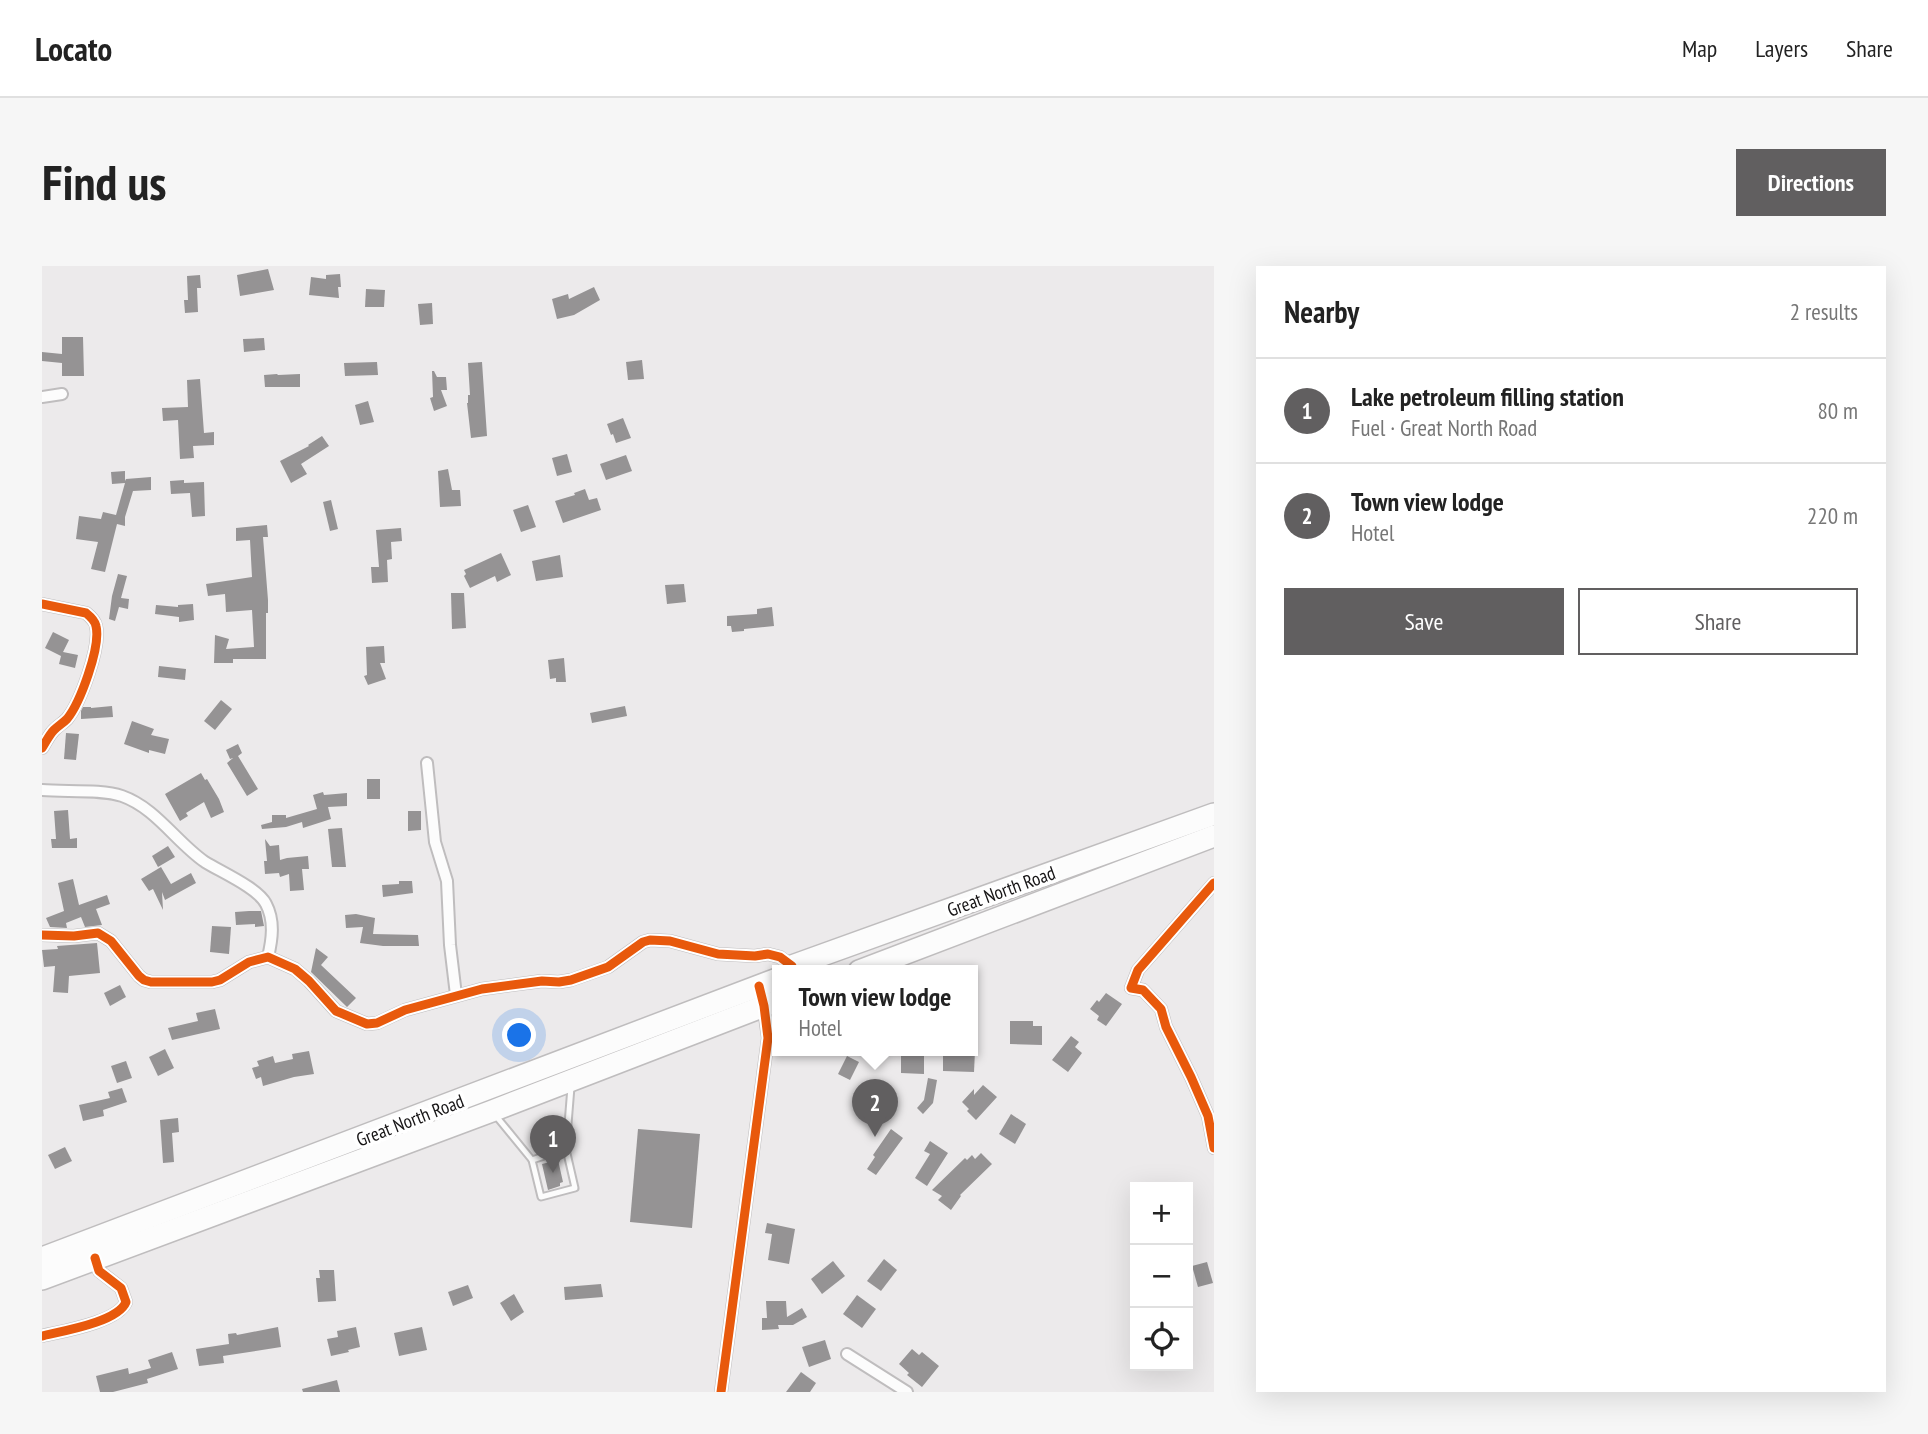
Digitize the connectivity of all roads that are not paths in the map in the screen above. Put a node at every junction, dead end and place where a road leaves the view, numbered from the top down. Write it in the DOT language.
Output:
graph roads {
  1 [pos="62,394"];
  2 [pos="42,397"];
  3 [pos="42,604"];
  4 [pos="42,748"];
  5 [pos="427,763"];
  6 [pos="42,790"];
  7 [pos="1214,814"];
  8 [pos="1214,836"];
  9 [pos="1214,883"];
  10 [pos="42,935"];
  11 [pos="268,957"];
  12 [pos="779,965"];
  13 [pos="828,965"];
  14 [pos="875,965"];
  15 [pos="772,987"];
  16 [pos="772,987"];
  17 [pos="456,995"];
  18 [pos="772,1014"];
  19 [pos="571,1080"];
  20 [pos="492,1111"];
  21 [pos="1214,1148"];
  22 [pos="566,1149"];
  23 [pos="532,1160"];
  24 [pos="42,1258"];
  25 [pos="95,1258"];
  26 [pos="42,1279"];
  27 [pos="42,1336"];
  28 [pos="847,1354"];
  29 [pos="721,1392"];
  30 [pos="907,1392"];
  1 -- 2 [label="street"];
  3 -- 4 [label="street"];
  5 -- 17 [label="street"];
  6 -- 11 [label="street"];
  7 -- 13 [label="highway, Great North Road"];
  8 -- 14 [label="highway, Great North Road"];
  9 -- 21 [label="street"];
  10 -- 11 [label="street"];
  11 -- 17 [label="street"];
  12 -- 17 [label="street"];
  15 -- 19 [label="highway, Great North Road"];
  16 -- 24 [label="highway, Great North Road"];
  18 -- 29 [label="street"];
  19 -- 20 [label="highway, Great North Road"];
  19 -- 22 [label="lane"];
  20 -- 23 [label="lane"];
  20 -- 25 [label="highway, Great North Road"];
  22 -- 23 [label="lane"];
  22 -- 23 [label="lane"];
  25 -- 26 [label="highway, Great North Road"];
  25 -- 27 [label="street"];
  28 -- 30 [label="street"];
}
